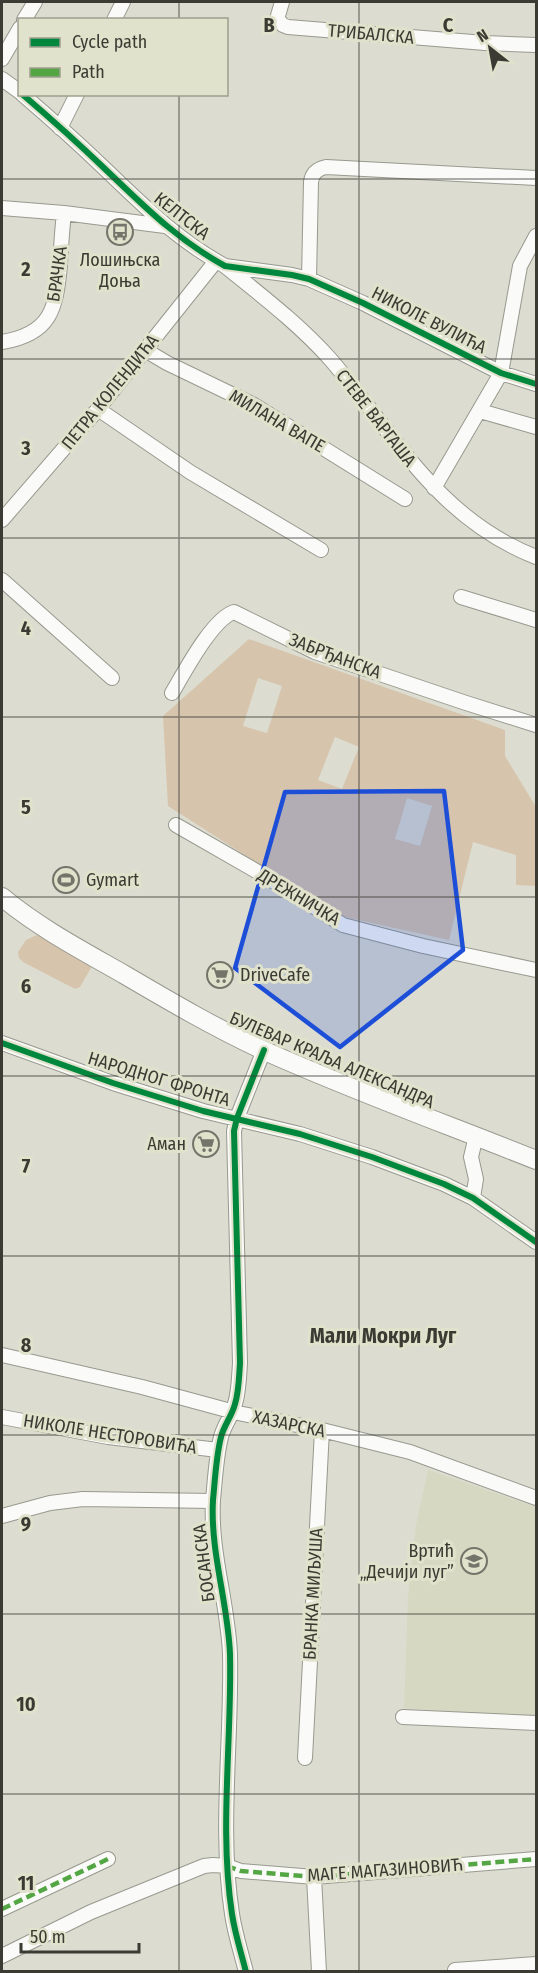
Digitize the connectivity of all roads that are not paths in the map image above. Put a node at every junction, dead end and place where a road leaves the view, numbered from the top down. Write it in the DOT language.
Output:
graph roads {
  1 [pos="34,2"];
  2 [pos="123,2"];
  3 [pos="282,2"];
  4 [pos="25,18"];
  5 [pos="115,18"];
  6 [pos="18,31"];
  7 [pos="537,45"];
  8 [pos="2,59"];
  9 [pos="2,79"];
  10 [pos="18,91"];
  11 [pos="24,96"];
  12 [pos="76,96"];
  13 [pos="60,128"];
  14 [pos="537,178"];
  15 [pos="2,208"];
  16 [pos="64,213"];
  17 [pos="165,226"];
  18 [pos="537,236"];
  19 [pos="221,264"];
  20 [pos="309,279"];
  21 [pos="2,342"];
  22 [pos="145,350"];
  23 [pos="501,372"];
  24 [pos="537,384"];
  25 [pos="98,409"];
  26 [pos="480,411"];
  27 [pos="537,427"];
  28 [pos="434,488"];
  29 [pos="405,499"];
  30 [pos="2,520"];
  31 [pos="321,550"];
  32 [pos="537,557"];
  33 [pos="2,580"];
  34 [pos="461,597"];
  35 [pos="537,620"];
  36 [pos="112,678"];
  37 [pos="172,693"];
  38 [pos="537,724"];
  39 [pos="176,825"];
  40 [pos="2,897"];
  41 [pos="537,970"];
  42 [pos="2,1043"];
  43 [pos="264,1050"];
  44 [pos="237,1118"];
  45 [pos="476,1136"];
  46 [pos="537,1160"];
  47 [pos="473,1198"];
  48 [pos="537,1242"];
  49 [pos="2,1355"];
  50 [pos="232,1412"];
  51 [pos="2,1417"];
  52 [pos="322,1430"];
  53 [pos="219,1450"];
  54 [pos="537,1498"];
  55 [pos="213,1502"];
  56 [pos="2,1516"];
  57 [pos="404,1717"];
  58 [pos="537,1723"];
  59 [pos="305,1758"];
  60 [pos="108,1859"];
  61 [pos="537,1859"];
  62 [pos="227,1866"];
  63 [pos="314,1877"];
  64 [pos="2,1909"];
  65 [pos="2,1956"];
  66 [pos="537,1964"];
  67 [pos="455,1970"];
  68 [pos="246,1971"];
  69 [pos="319,1971"];
  1 -- 4 [label="street"];
  2 -- 5 [label="street"];
  3 -- 7 [label="street, ТРИБАЛСКА"];
  6 -- 8 [label="street"];
  9 -- 10 [label="street"];
  11 -- 13 [label="street"];
  12 -- 13 [label="street"];
  13 -- 17 [label="street, КЕЛТСКА"];
  14 -- 20 [label="street"];
  15 -- 16 [label="street"];
  16 -- 17 [label="street"];
  16 -- 21 [label="street, БРАЧКА"];
  17 -- 19 [label="street, КЕЛТСКА"];
  18 -- 23 [label="street"];
  19 -- 20 [label="street, КЕЛТСКА"];
  19 -- 22 [label="street, ПЕТРА КОЛЕНДИЋА"];
  19 -- 28 [label="street, СТЕВЕ ВАРГАША"];
  20 -- 23 [label="street, НИКОЛЕ ВУЛИЋА"];
  22 -- 25 [label="street, ПЕТРА КОЛЕНДИЋА"];
  22 -- 29 [label="street, МИЛАНА ВАПЕ"];
  23 -- 24 [label="street, НИКОЛЕ ВУЛИЋА"];
  23 -- 26 [label="street"];
  25 -- 30 [label="street, ПЕТРА КОЛЕНДИЋА"];
  25 -- 31 [label="street"];
  26 -- 27 [label="street"];
  26 -- 28 [label="street"];
  28 -- 32 [label="street, СТЕВЕ ВАРГАША"];
  33 -- 36 [label="street"];
  34 -- 35 [label="street"];
  37 -- 38 [label="street, ЗАБРЂАНСКА"];
  39 -- 41 [label="street, ДРЕЖНИЧКА"];
  40 -- 43 [label="main road, БУЛЕВАР КРАЉА АЛЕКСАНДРА"];
  42 -- 44 [label="street, НАРОДНОГ ФРОНТА"];
  43 -- 44 [label="street, БОСАНСКА"];
  43 -- 45 [label="main road, БУЛЕВАР КРАЉА АЛЕКСАНДРА"];
  44 -- 47 [label="street, НАРОДНОГ ФРОНТА"];
  44 -- 50 [label="street, БОСАНСКА"];
  45 -- 46 [label="main road, БУЛЕВАР КРАЉА АЛЕКСАНДРА"];
  45 -- 47 [label="street"];
  47 -- 48 [label="street, НАРОДНОГ ФРОНТА"];
  49 -- 50 [label="street, ХАЗАРСКА"];
  50 -- 52 [label="street, ХАЗАРСКА"];
  50 -- 53 [label="street, БОСАНСКА"];
  51 -- 53 [label="street, НИКОЛЕ НЕСТОРОВИЋА"];
  52 -- 54 [label="street, ХАЗАРСКА"];
  52 -- 59 [label="street, БРАНКА МИЉУША"];
  53 -- 55 [label="street, БОСАНСКА"];
  55 -- 56 [label="street"];
  55 -- 62 [label="street, БОСАНСКА"];
  57 -- 58 [label="street"];
  60 -- 64 [label="street"];
  61 -- 63 [label="street, МАГЕ МАГАЗИНОВИЋ"];
  62 -- 63 [label="street, МАГЕ МАГАЗИНОВИЋ"];
  62 -- 65 [label="street, МАГЕ МАГАЗИНОВИЋ"];
  62 -- 68 [label="street, БОСАНСКА"];
  63 -- 69 [label="street"];
  66 -- 67 [label="street"];
}
